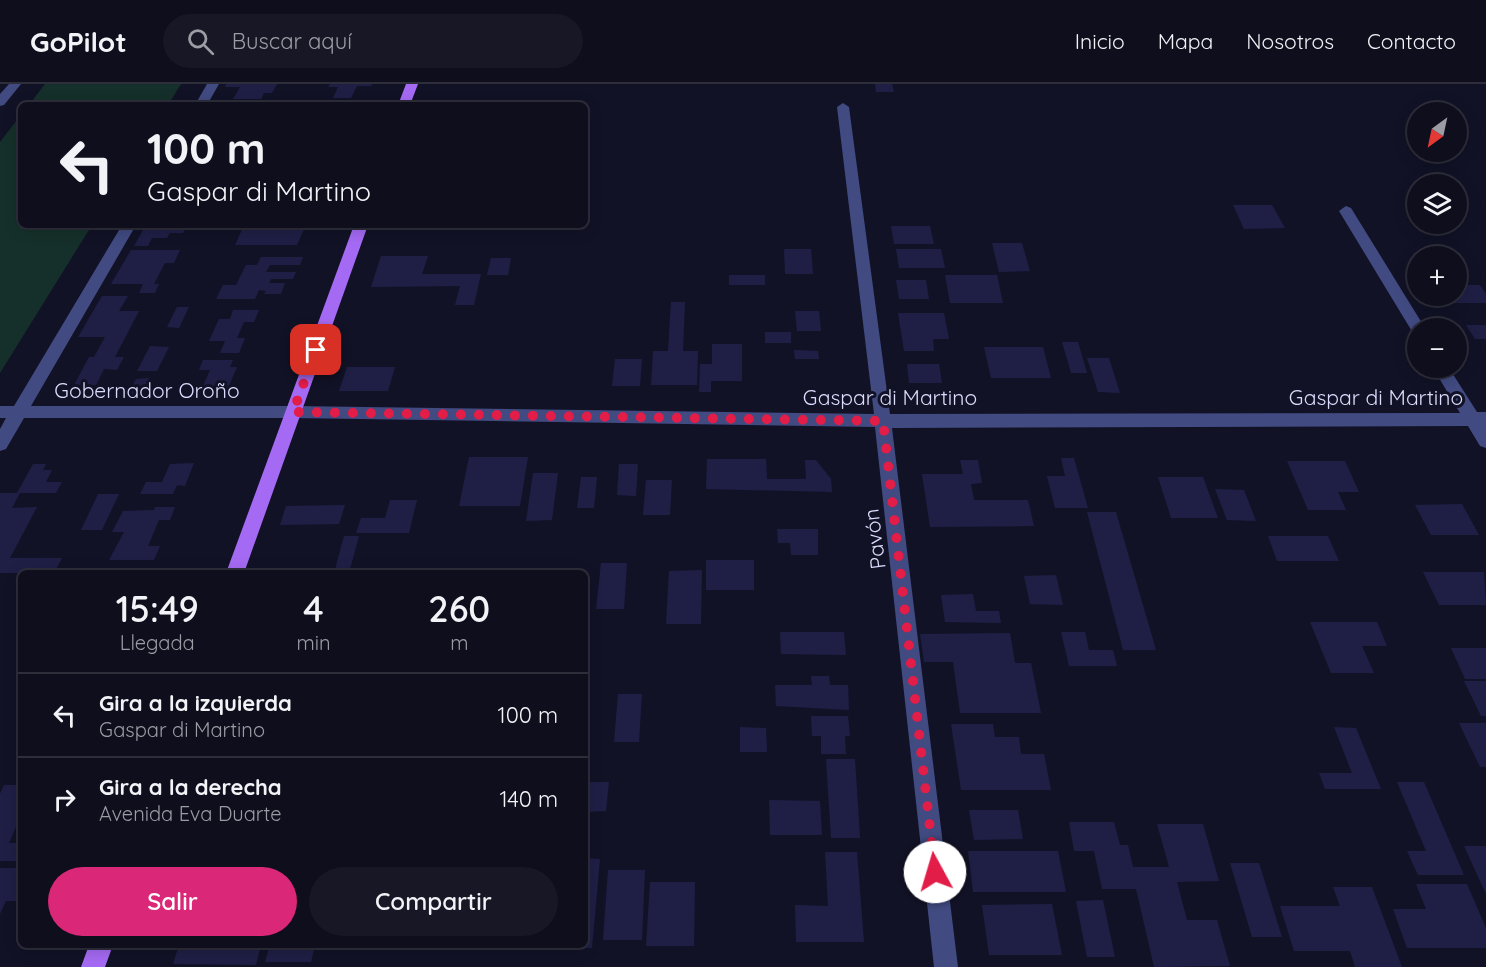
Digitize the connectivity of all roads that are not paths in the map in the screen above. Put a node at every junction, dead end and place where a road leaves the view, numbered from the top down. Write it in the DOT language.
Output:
graph roads {
  1 [pos="15,84"];
  2 [pos="213,84"];
  3 [pos="412,84"];
  4 [pos="0,102"];
  5 [pos="203,102"];
  6 [pos="405,102"];
  7 [pos="843,107"];
  8 [pos="1346,211"];
  9 [pos="127,228"];
  10 [pos="360,228"];
  11 [pos="1411,318"];
  12 [pos="1448,378"];
  13 [pos="0,412"];
  14 [pos="293,412"];
  15 [pos="18,413"];
  16 [pos="1479,419"];
  17 [pos="883,421"];
  18 [pos="1486,441"];
  19 [pos="0,444"];
  20 [pos="236,570"];
  21 [pos="100,948"];
  22 [pos="93,967"];
  23 [pos="946,967"];
  1 -- 4 [label="street"];
  2 -- 5 [label="street"];
  3 -- 6 [label="main road"];
  7 -- 17 [label="street, Pavón"];
  8 -- 11 [label="street"];
  9 -- 15 [label="street"];
  10 -- 14 [label="main road"];
  12 -- 16 [label="street"];
  13 -- 15 [label="street, Gobernador Oroño"];
  14 -- 15 [label="street, Gobernador Oroño"];
  14 -- 17 [label="street, Gaspar di Martino"];
  14 -- 20 [label="main road"];
  15 -- 19 [label="street"];
  16 -- 17 [label="street, Gaspar di Martino"];
  16 -- 18 [label="street"];
  17 -- 23 [label="street, Pavón"];
  21 -- 22 [label="main road"];
}
